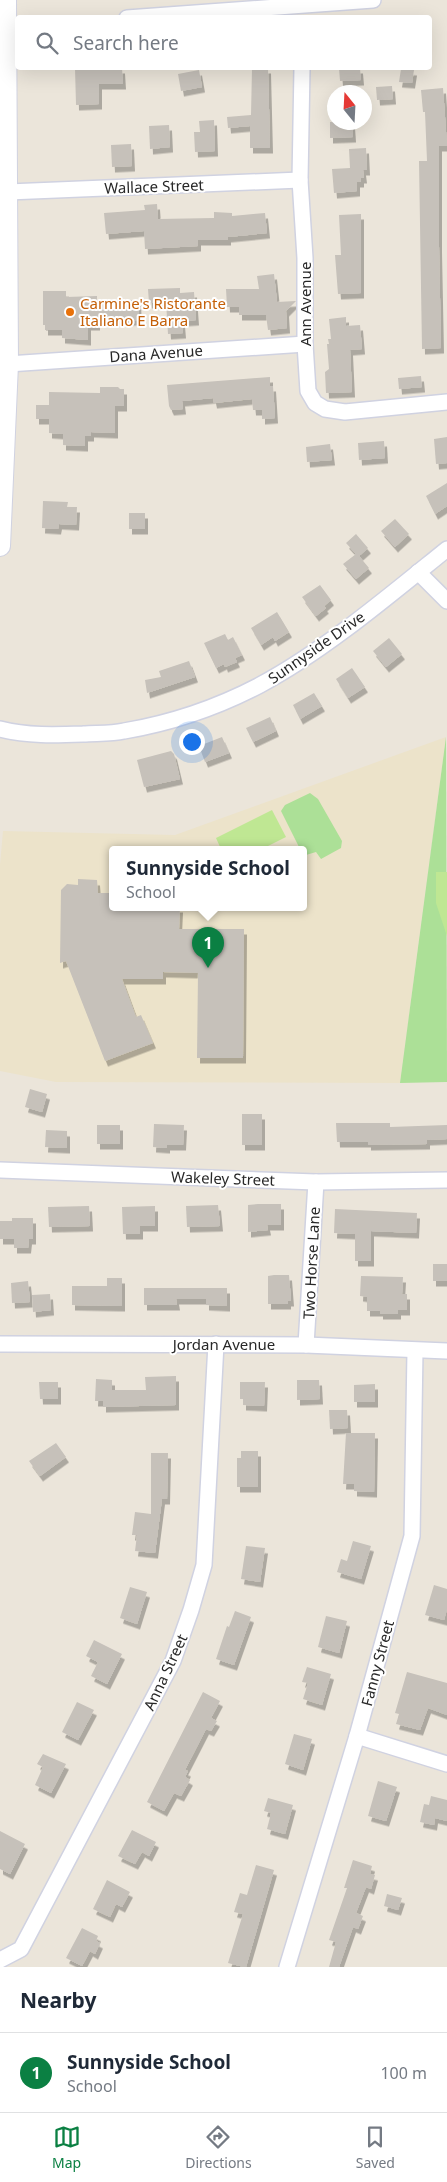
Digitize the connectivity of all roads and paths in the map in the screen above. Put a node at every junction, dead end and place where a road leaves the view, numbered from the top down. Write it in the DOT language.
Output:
graph roads {
  1 [pos="6,0"];
  2 [pos="373,0"];
  3 [pos="303,11"];
  4 [pos="202,15"];
  5 [pos="12,23"];
  6 [pos="302,70"];
  7 [pos="300,180"];
  8 [pos="5,204"];
  9 [pos="305,344"];
  10 [pos="8,364"];
  11 [pos="447,402"];
  12 [pos="0,546"];
  13 [pos="447,549"];
  14 [pos="418,572"];
  15 [pos="447,601"];
  16 [pos="0,729"];
  17 [pos="0,1170"];
  18 [pos="447,1180"];
  19 [pos="316,1182"];
  20 [pos="0,1344"];
  21 [pos="216,1344"];
  22 [pos="306,1345"];
  23 [pos="415,1350"];
  24 [pos="447,1351"];
  25 [pos="357,1736"];
  26 [pos="447,1764"];
  27 [pos="0,1960"];
  28 [pos="287,1967"];
  1 -- 5 [label="main road"];
  2 -- 3 [label="street"];
  3 -- 4 [label="street"];
  5 -- 8 [label="main road"];
  6 -- 7 [label="street, Ann Avenue"];
  7 -- 8 [label="street, Wallace Street"];
  7 -- 9 [label="street, Ann Avenue"];
  8 -- 10 [label="main road"];
  9 -- 10 [label="street, Dana Avenue"];
  9 -- 11 [label="street, Ann Avenue"];
  10 -- 12 [label="main road"];
  13 -- 14 [label="street, Sunnyside Drive"];
  14 -- 15 [label="street"];
  14 -- 16 [label="street, Sunnyside Drive"];
  17 -- 19 [label="street, Wakeley Street"];
  18 -- 19 [label="street, Wakeley Street"];
  19 -- 22 [label="street, Two Horse Lane"];
  20 -- 21 [label="street, Jordan Avenue"];
  21 -- 22 [label="street, Jordan Avenue"];
  21 -- 27 [label="street, Anna Street"];
  22 -- 23 [label="street, Jordan Avenue"];
  23 -- 24 [label="street, Jordan Avenue"];
  23 -- 25 [label="street, Fanny Street"];
  25 -- 26 [label="street"];
  25 -- 28 [label="street, Fanny Street"];
}
